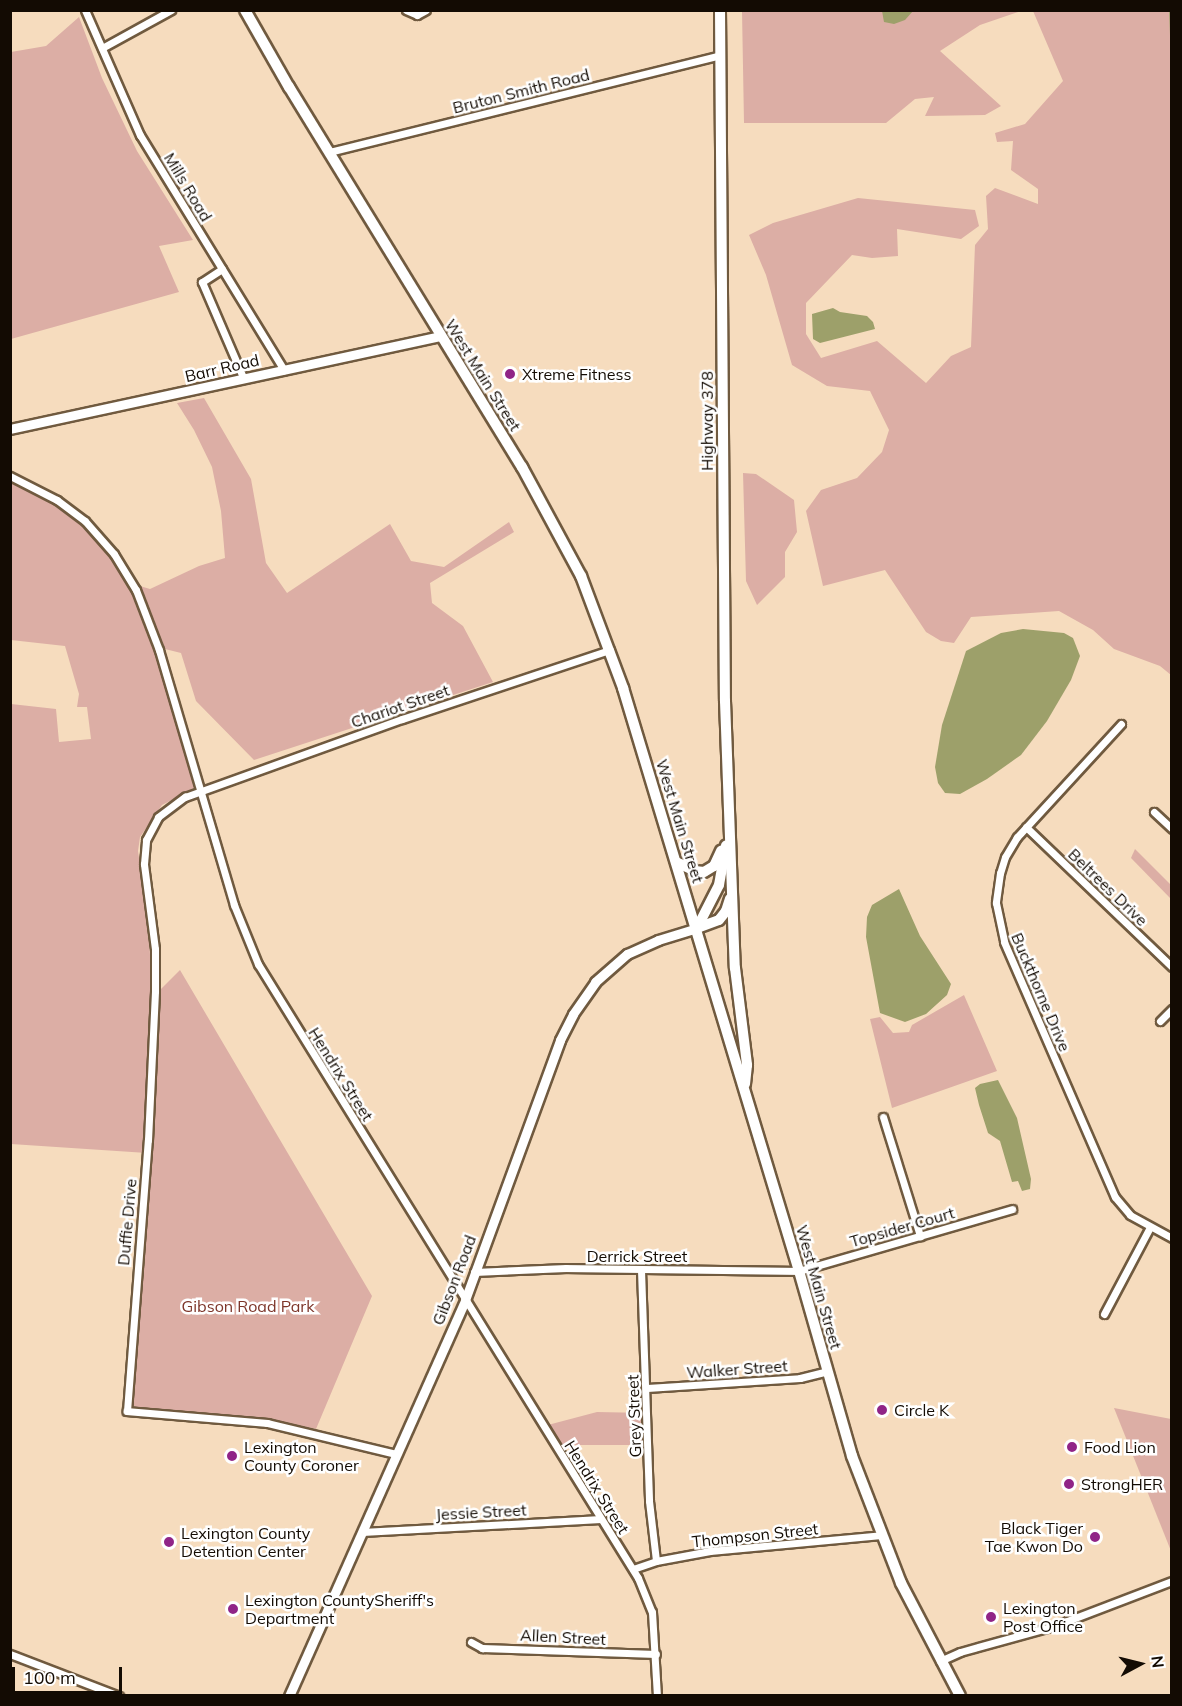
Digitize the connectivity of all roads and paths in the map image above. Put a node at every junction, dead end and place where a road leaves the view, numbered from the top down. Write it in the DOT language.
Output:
graph roads {
  1 [pos="85,10"];
  2 [pos="171,10"];
  3 [pos="246,10"];
  4 [pos="406,10"];
  5 [pos="426,10"];
  6 [pos="720,10"];
  7 [pos="102,48"];
  8 [pos="720,55"];
  9 [pos="329,152"];
  10 [pos="222,268"];
  11 [pos="440,336"];
  12 [pos="284,370"];
  13 [pos="243,377"];
  14 [pos="10,429"];
  15 [pos="10,476"];
  16 [pos="610,650"];
  17 [pos="1121,724"];
  18 [pos="201,791"];
  19 [pos="1154,812"];
  20 [pos="1026,827"];
  21 [pos="1172,829"];
  22 [pos="729,831"];
  23 [pos="676,862"];
  24 [pos="732,886"];
  25 [pos="697,928"];
  26 [pos="1172,967"];
  27 [pos="1172,1009"];
  28 [pos="1160,1020"];
  29 [pos="744,1088"];
  30 [pos="883,1117"];
  31 [pos="1012,1209"];
  32 [pos="1150,1227"];
  33 [pos="920,1236"];
  34 [pos="1172,1238"];
  35 [pos="641,1270"];
  36 [pos="799,1271"];
  37 [pos="474,1272"];
  38 [pos="465,1300"];
  39 [pos="1104,1314"];
  40 [pos="828,1371"];
  41 [pos="647,1388"];
  42 [pos="396,1454"];
  43 [pos="601,1519"];
  44 [pos="362,1532"];
  45 [pos="881,1535"];
  46 [pos="656,1561"];
  47 [pos="633,1569"];
  48 [pos="1172,1581"];
  49 [pos="471,1642"];
  50 [pos="10,1654"];
  51 [pos="656,1654"];
  52 [pos="940,1661"];
  53 [pos="119,1695"];
  54 [pos="289,1695"];
  55 [pos="657,1695"];
  56 [pos="960,1695"];
  1 -- 7 [label="street, Mills Road"];
  2 -- 7 [label="street"];
  3 -- 9 [label="main road, West Main Street"];
  4 -- 5 [label="street"];
  6 -- 8 [label="main road, Highway 378"];
  7 -- 10 [label="street, Mills Road"];
  8 -- 9 [label="street, Bruton Smith Road"];
  8 -- 22 [label="main road, Highway 378"];
  9 -- 11 [label="main road, West Main Street"];
  10 -- 12 [label="street, Mills Road"];
  10 -- 13 [label="street"];
  11 -- 12 [label="street, Barr Road"];
  11 -- 16 [label="main road, West Main Street"];
  12 -- 13 [label="street, Barr Road"];
  13 -- 14 [label="street, Barr Road"];
  15 -- 18 [label="street, Hendrix Street"];
  16 -- 18 [label="street, Chariot Street"];
  16 -- 23 [label="main road, West Main Street"];
  17 -- 20 [label="street, Buckthorne Drive"];
  18 -- 38 [label="street, Hendrix Street"];
  18 -- 42 [label="street, Duffie Drive"];
  19 -- 21 [label="street"];
  20 -- 26 [label="street, Beltrees Drive"];
  20 -- 32 [label="street, Buckthorne Drive"];
  22 -- 23 [label="main road"];
  22 -- 24 [label="main road"];
  22 -- 25 [label="main road"];
  23 -- 25 [label="main road, West Main Street"];
  24 -- 25 [label="main road"];
  24 -- 29 [label="main road"];
  25 -- 29 [label="main road, West Main Street"];
  25 -- 37 [label="street, Gibson Road"];
  27 -- 28 [label="street"];
  29 -- 36 [label="main road, West Main Street"];
  30 -- 33 [label="street"];
  31 -- 33 [label="street, Topsider Court"];
  32 -- 34 [label="street, Buckthorne Drive"];
  32 -- 39 [label="street"];
  33 -- 36 [label="street, Topsider Court"];
  35 -- 36 [label="street, Derrick Street"];
  35 -- 37 [label="street, Derrick Street"];
  35 -- 41 [label="street, Grey Street"];
  36 -- 40 [label="main road, West Main Street"];
  37 -- 38 [label="street, Gibson Road"];
  38 -- 42 [label="street, Gibson Road"];
  38 -- 43 [label="street, Hendrix Street"];
  40 -- 41 [label="street, Walker Street"];
  40 -- 45 [label="main road, West Main Street"];
  41 -- 46 [label="street, Grey Street"];
  42 -- 44 [label="street, Gibson Road"];
  43 -- 44 [label="street, Jessie Street"];
  43 -- 47 [label="street, Hendrix Street"];
  44 -- 54 [label="street, Gibson Road"];
  45 -- 46 [label="street, Thompson Street"];
  45 -- 52 [label="main road, West Main Street"];
  46 -- 47 [label="street, Thompson Street"];
  47 -- 51 [label="street, Hendrix Street"];
  48 -- 52 [label="street"];
  49 -- 51 [label="street, Allen Street"];
  50 -- 53 [label="street"];
  51 -- 55 [label="street, Hendrix Street"];
  52 -- 56 [label="main road, West Main Street"];
}
